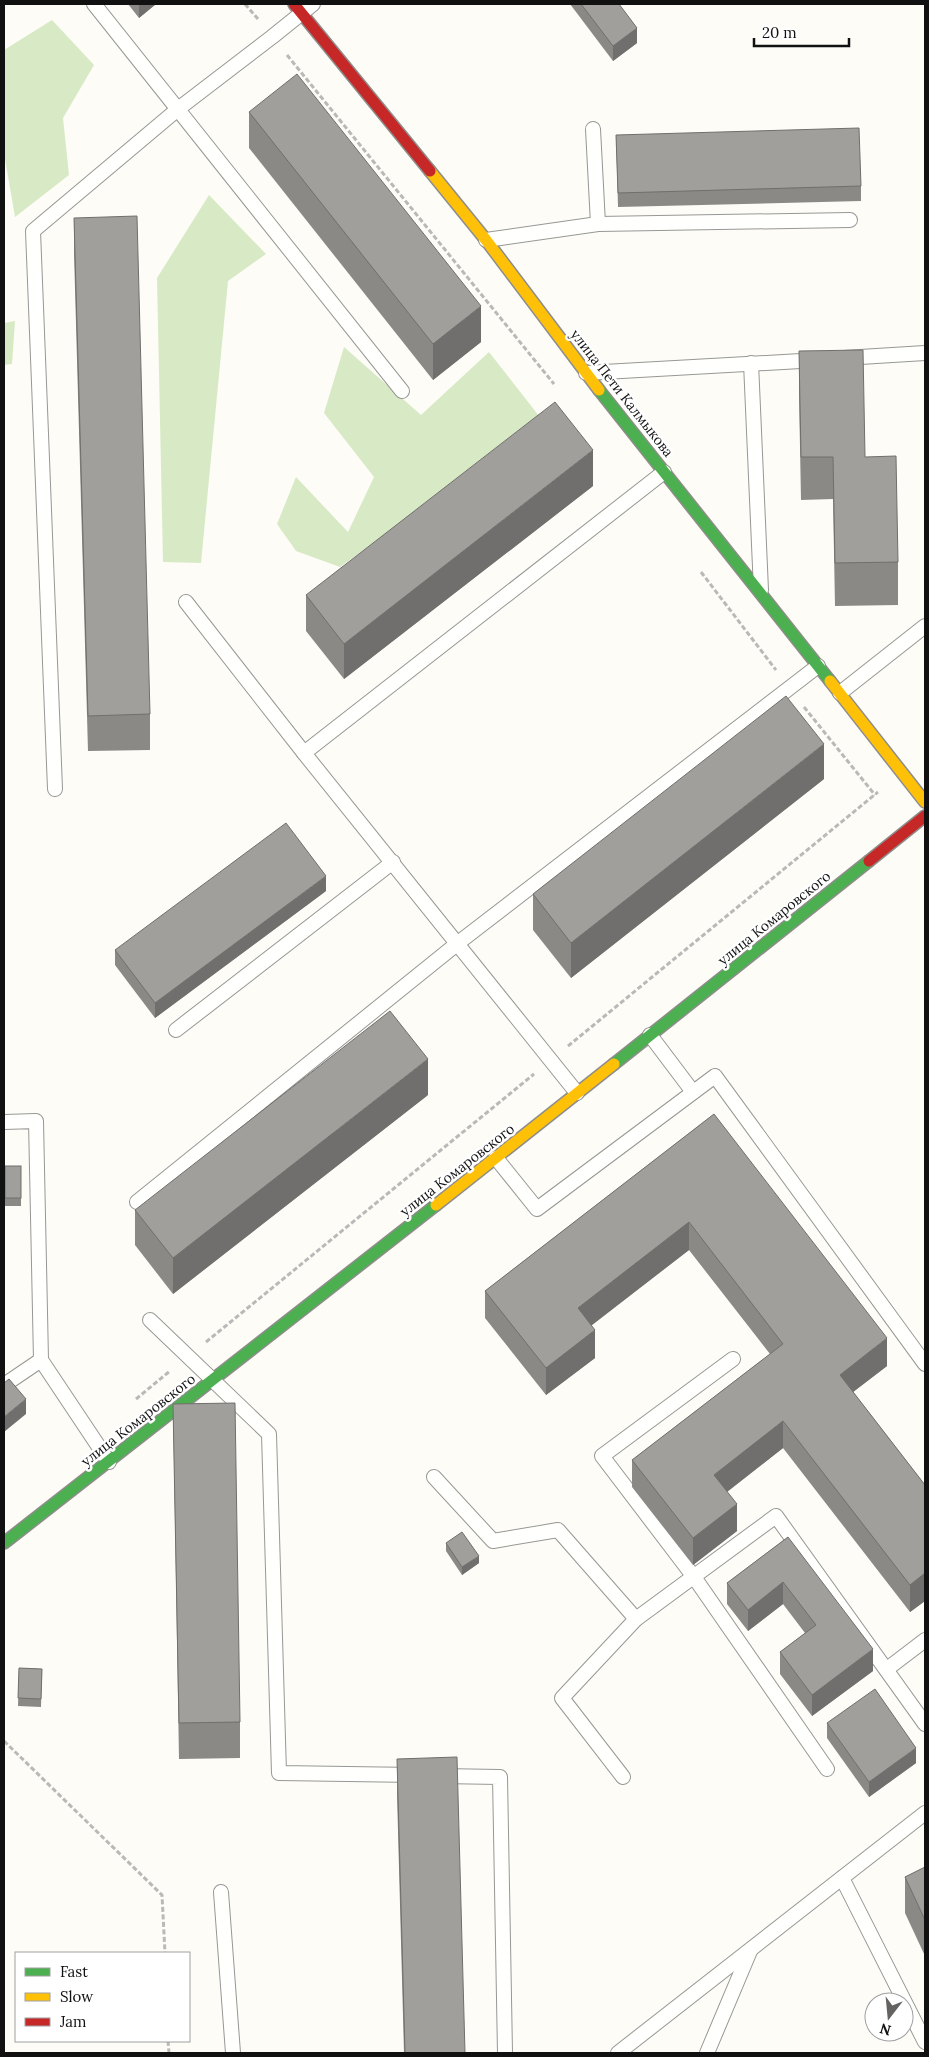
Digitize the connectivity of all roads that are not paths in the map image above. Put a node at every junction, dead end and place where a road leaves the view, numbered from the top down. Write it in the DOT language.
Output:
graph roads {
  1 [pos="94,4"];
  2 [pos="313,4"];
  3 [pos="297,8"];
  4 [pos="178,109"];
  5 [pos="593,128"];
  6 [pos="850,220"];
  7 [pos="598,224"];
  8 [pos="486,240"];
  9 [pos="925,353"];
  10 [pos="750,364"];
  11 [pos="586,373"];
  12 [pos="402,391"];
  13 [pos="664,472"];
  14 [pos="762,595"];
  15 [pos="186,602"];
  16 [pos="925,626"];
  17 [pos="818,666"];
  18 [pos="840,693"];
  19 [pos="304,753"];
  20 [pos="55,789"];
  21 [pos="925,802"];
  22 [pos="925,816"];
  23 [pos="392,862"];
  24 [pos="458,943"];
  25 [pos="176,1030"];
  26 [pos="650,1035"];
  27 [pos="693,1092"];
  28 [pos="577,1094"];
  29 [pos="4,1122"];
  30 [pos="496,1158"];
  31 [pos="137,1202"];
  32 [pos="150,1320"];
  33 [pos="733,1359"];
  34 [pos="41,1360"];
  35 [pos="925,1364"];
  36 [pos="213,1382"];
  37 [pos="4,1386"];
  38 [pos="109,1462"];
  39 [pos="434,1477"];
  40 [pos="4,1543"];
  41 [pos="694,1577"];
  42 [pos="636,1619"];
  43 [pos="925,1640"];
  44 [pos="887,1669"];
  45 [pos="925,1724"];
  46 [pos="827,1769"];
  47 [pos="623,1777"];
  48 [pos="925,1813"];
  49 [pos="842,1878"];
  50 [pos="221,1892"];
  51 [pos="751,1950"];
  52 [pos="925,2042"];
  53 [pos="233,2053"];
  54 [pos="505,2053"];
  55 [pos="618,2053"];
  56 [pos="707,2053"];
  1 -- 4 [label="lane"];
  2 -- 3 [label="lane"];
  3 -- 4 [label="lane"];
  3 -- 8 [label="street, улица Пети Калмыкова"];
  4 -- 12 [label="lane"];
  4 -- 20 [label="lane"];
  5 -- 7 [label="lane"];
  6 -- 7 [label="lane"];
  7 -- 8 [label="lane"];
  8 -- 11 [label="street, улица Пети Калмыкова"];
  9 -- 10 [label="lane"];
  10 -- 11 [label="lane"];
  10 -- 14 [label="lane"];
  11 -- 13 [label="street, улица Пети Калмыкова"];
  13 -- 14 [label="street, улица Пети Калмыкова"];
  13 -- 19 [label="lane"];
  14 -- 17 [label="street, улица Пети Калмыкова"];
  15 -- 19 [label="lane"];
  16 -- 18 [label="lane"];
  17 -- 18 [label="street, улица Пети Калмыкова"];
  17 -- 24 [label="lane"];
  18 -- 21 [label="street, улица Пети Калмыкова"];
  19 -- 23 [label="lane"];
  22 -- 26 [label="street, улица Комаровского"];
  23 -- 24 [label="lane"];
  23 -- 25 [label="lane"];
  24 -- 28 [label="lane"];
  24 -- 31 [label="lane"];
  26 -- 27 [label="lane"];
  26 -- 28 [label="street, улица Комаровского"];
  27 -- 30 [label="lane"];
  27 -- 35 [label="lane"];
  28 -- 30 [label="street, улица Комаровского"];
  29 -- 34 [label="lane"];
  30 -- 36 [label="street, улица Комаровского"];
  32 -- 36 [label="lane"];
  33 -- 41 [label="lane"];
  34 -- 37 [label="lane"];
  34 -- 38 [label="lane"];
  36 -- 38 [label="street, улица Комаровского"];
  36 -- 54 [label="lane"];
  38 -- 40 [label="street, улица Комаровского"];
  39 -- 42 [label="lane"];
  41 -- 42 [label="lane"];
  41 -- 44 [label="lane"];
  41 -- 46 [label="lane"];
  42 -- 47 [label="lane"];
  43 -- 44 [label="lane"];
  44 -- 45 [label="lane"];
  48 -- 49 [label="lane"];
  49 -- 51 [label="lane"];
  49 -- 52 [label="lane"];
  50 -- 53 [label="lane"];
  51 -- 55 [label="lane"];
  51 -- 56 [label="lane"];
}
